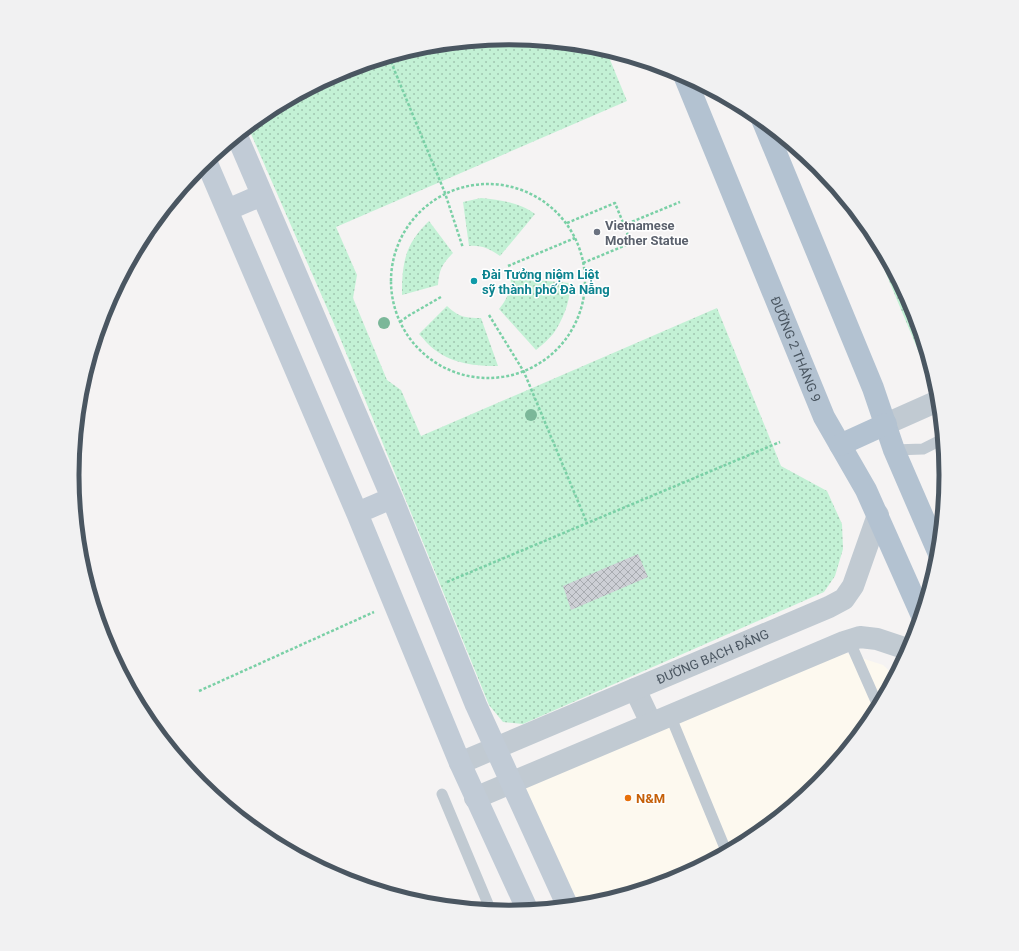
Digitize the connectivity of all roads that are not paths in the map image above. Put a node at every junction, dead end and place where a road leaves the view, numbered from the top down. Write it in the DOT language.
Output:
graph roads {
  1 [pos="688,84"];
  2 [pos="767,130"];
  3 [pos="239,141"];
  4 [pos="209,168"];
  5 [pos="262,195"];
  6 [pos="227,210"];
  7 [pos="934,403"];
  8 [pos="886,424"];
  9 [pos="938,441"];
  10 [pos="840,445"];
  11 [pos="894,450"];
  12 [pos="392,498"];
  13 [pos="357,513"];
  14 [pos="878,515"];
  15 [pos="935,542"];
  16 [pos="919,608"];
  17 [pos="904,648"];
  18 [pos="853,649"];
  19 [pos="635,689"];
  20 [pos="876,701"];
  21 [pos="661,719"];
  22 [pos="495,748"];
  23 [pos="460,763"];
  24 [pos="511,783"];
  25 [pos="442,794"];
  26 [pos="475,798"];
  27 [pos="725,848"];
  28 [pos="566,902"];
  29 [pos="489,905"];
  30 [pos="525,905"];
  1 -- 10 [label="main road, ĐƯỜNG 2 THÁNG 9"];
  2 -- 8 [label="main road"];
  3 -- 5 [label="main road"];
  4 -- 6 [label="main road"];
  5 -- 6 [label="main road"];
  5 -- 12 [label="main road"];
  6 -- 13 [label="main road"];
  7 -- 8 [label="street"];
  8 -- 10 [label="main road"];
  8 -- 11 [label="main road"];
  9 -- 11 [label="lane"];
  10 -- 14 [label="main road, ĐƯỜNG 2 THÁNG 9"];
  11 -- 15 [label="main road"];
  12 -- 13 [label="main road"];
  12 -- 22 [label="main road"];
  13 -- 23 [label="main road"];
  14 -- 16 [label="main road, ĐƯỜNG 2 THÁNG 9"];
  14 -- 19 [label="street, ĐƯỜNG BẠCH ĐẰNG"];
  17 -- 21 [label="street"];
  18 -- 20 [label="lane"];
  19 -- 21 [label="street"];
  19 -- 22 [label="street, ĐƯỜNG BẠCH ĐẰNG"];
  21 -- 24 [label="street"];
  21 -- 27 [label="lane"];
  22 -- 23 [label="street, ĐƯỜNG BẠCH ĐẰNG"];
  22 -- 24 [label="main road"];
  23 -- 26 [label="main road"];
  24 -- 26 [label="street"];
  24 -- 28 [label="main road"];
  25 -- 29 [label="lane"];
  26 -- 30 [label="main road"];
}
